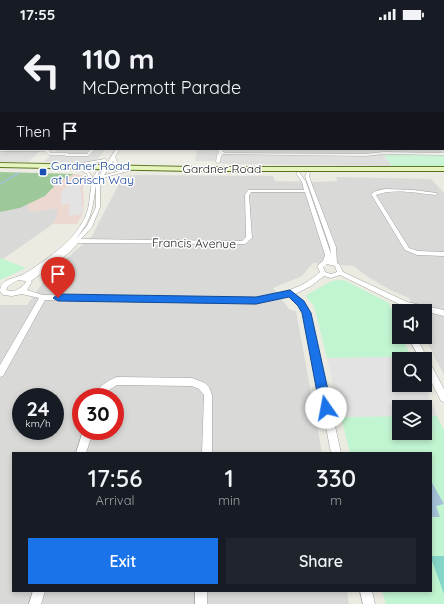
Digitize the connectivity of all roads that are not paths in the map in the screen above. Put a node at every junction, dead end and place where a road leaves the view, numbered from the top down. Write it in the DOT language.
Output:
graph roads {
  1 [pos="2,150"];
  2 [pos="70,150"];
  3 [pos="92,150"];
  4 [pos="112,150"];
  5 [pos="117,150"];
  6 [pos="221,150"];
  7 [pos="47,151"];
  8 [pos="223,153"];
  9 [pos="67,154"];
  10 [pos="444,154"];
  11 [pos="113,156"];
  12 [pos="218,162"];
  13 [pos="0,165"];
  14 [pos="103,167"];
  15 [pos="117,167"];
  16 [pos="0,169"];
  17 [pos="361,169"];
  18 [pos="444,169"];
  19 [pos="82,170"];
  20 [pos="130,170"];
  21 [pos="298,172"];
  22 [pos="308,173"];
  23 [pos="378,173"];
  24 [pos="444,175"];
  25 [pos="100,177"];
  26 [pos="93,182"];
  27 [pos="307,191"];
  28 [pos="435,194"];
  29 [pos="78,241"];
  30 [pos="444,254"];
  31 [pos="326,262"];
  32 [pos="334,264"];
  33 [pos="323,273"];
  34 [pos="340,273"];
  35 [pos="25,279"];
  36 [pos="2,289"];
  37 [pos="21,291"];
  38 [pos="290,293"];
  39 [pos="43,297"];
  40 [pos="397,304"];
  41 [pos="432,312"];
  42 [pos="444,313"];
  43 [pos="0,373"];
  44 [pos="432,375"];
  45 [pos="105,388"];
  46 [pos="444,398"];
  47 [pos="85,440"];
  48 [pos="81,452"];
  49 [pos="207,452"];
  50 [pos="336,452"];
  51 [pos="39,592"];
  52 [pos="201,592"];
  53 [pos="366,592"];
  54 [pos="35,604"];
  55 [pos="201,604"];
  56 [pos="369,604"];
  1 -- 7 [label="street"];
  2 -- 9 [label="street"];
  3 -- 9 [label="street"];
  4 -- 14 [label="street"];
  5 -- 11 [label="street"];
  6 -- 8 [label="street"];
  7 -- 9 [label="street"];
  8 -- 10 [label="street"];
  8 -- 12 [label="street"];
  11 -- 14 [label="street"];
  11 -- 15 [label="street"];
  13 -- 14 [label="street, Gardner Road"];
  14 -- 15 [label="street, Gardner Road"];
  14 -- 19 [label="street, Gardner Road"];
  14 -- 20 [label="street, Gardner Road"];
  14 -- 25 [label="street"];
  14 -- 26 [label="street"];
  15 -- 17 [label="street, Gardner Road"];
  16 -- 19 [label="street, Gardner Road"];
  17 -- 18 [label="street, Gardner Road"];
  17 -- 23 [label="street"];
  19 -- 26 [label="street"];
  20 -- 21 [label="street, Gardner Road"];
  20 -- 25 [label="street, Gardner Road"];
  21 -- 22 [label="street, Gardner Road"];
  21 -- 27 [label="street"];
  22 -- 23 [label="street, Gardner Road"];
  22 -- 32 [label="street"];
  23 -- 24 [label="street, Gardner Road"];
  25 -- 29 [label="street"];
  26 -- 35 [label="street"];
  27 -- 29 [label="street, Francis Avenue"];
  27 -- 31 [label="street"];
  28 -- 30 [label="street"];
  29 -- 35 [label="street"];
  31 -- 32 [label="street"];
  31 -- 33 [label="street"];
  32 -- 34 [label="street"];
  33 -- 34 [label="street"];
  33 -- 38 [label="street"];
  34 -- 40 [label="street"];
  35 -- 36 [label="street"];
  35 -- 37 [label="street"];
  36 -- 37 [label="street"];
  37 -- 39 [label="street"];
  38 -- 39 [label="street"];
  38 -- 50 [label="street"];
  39 -- 43 [label="street"];
  41 -- 42 [label="street"];
  44 -- 46 [label="street"];
  45 -- 49 [label="street"];
  47 -- 48 [label="street"];
  51 -- 54 [label="street"];
  52 -- 55 [label="street"];
  53 -- 56 [label="street"];
}
